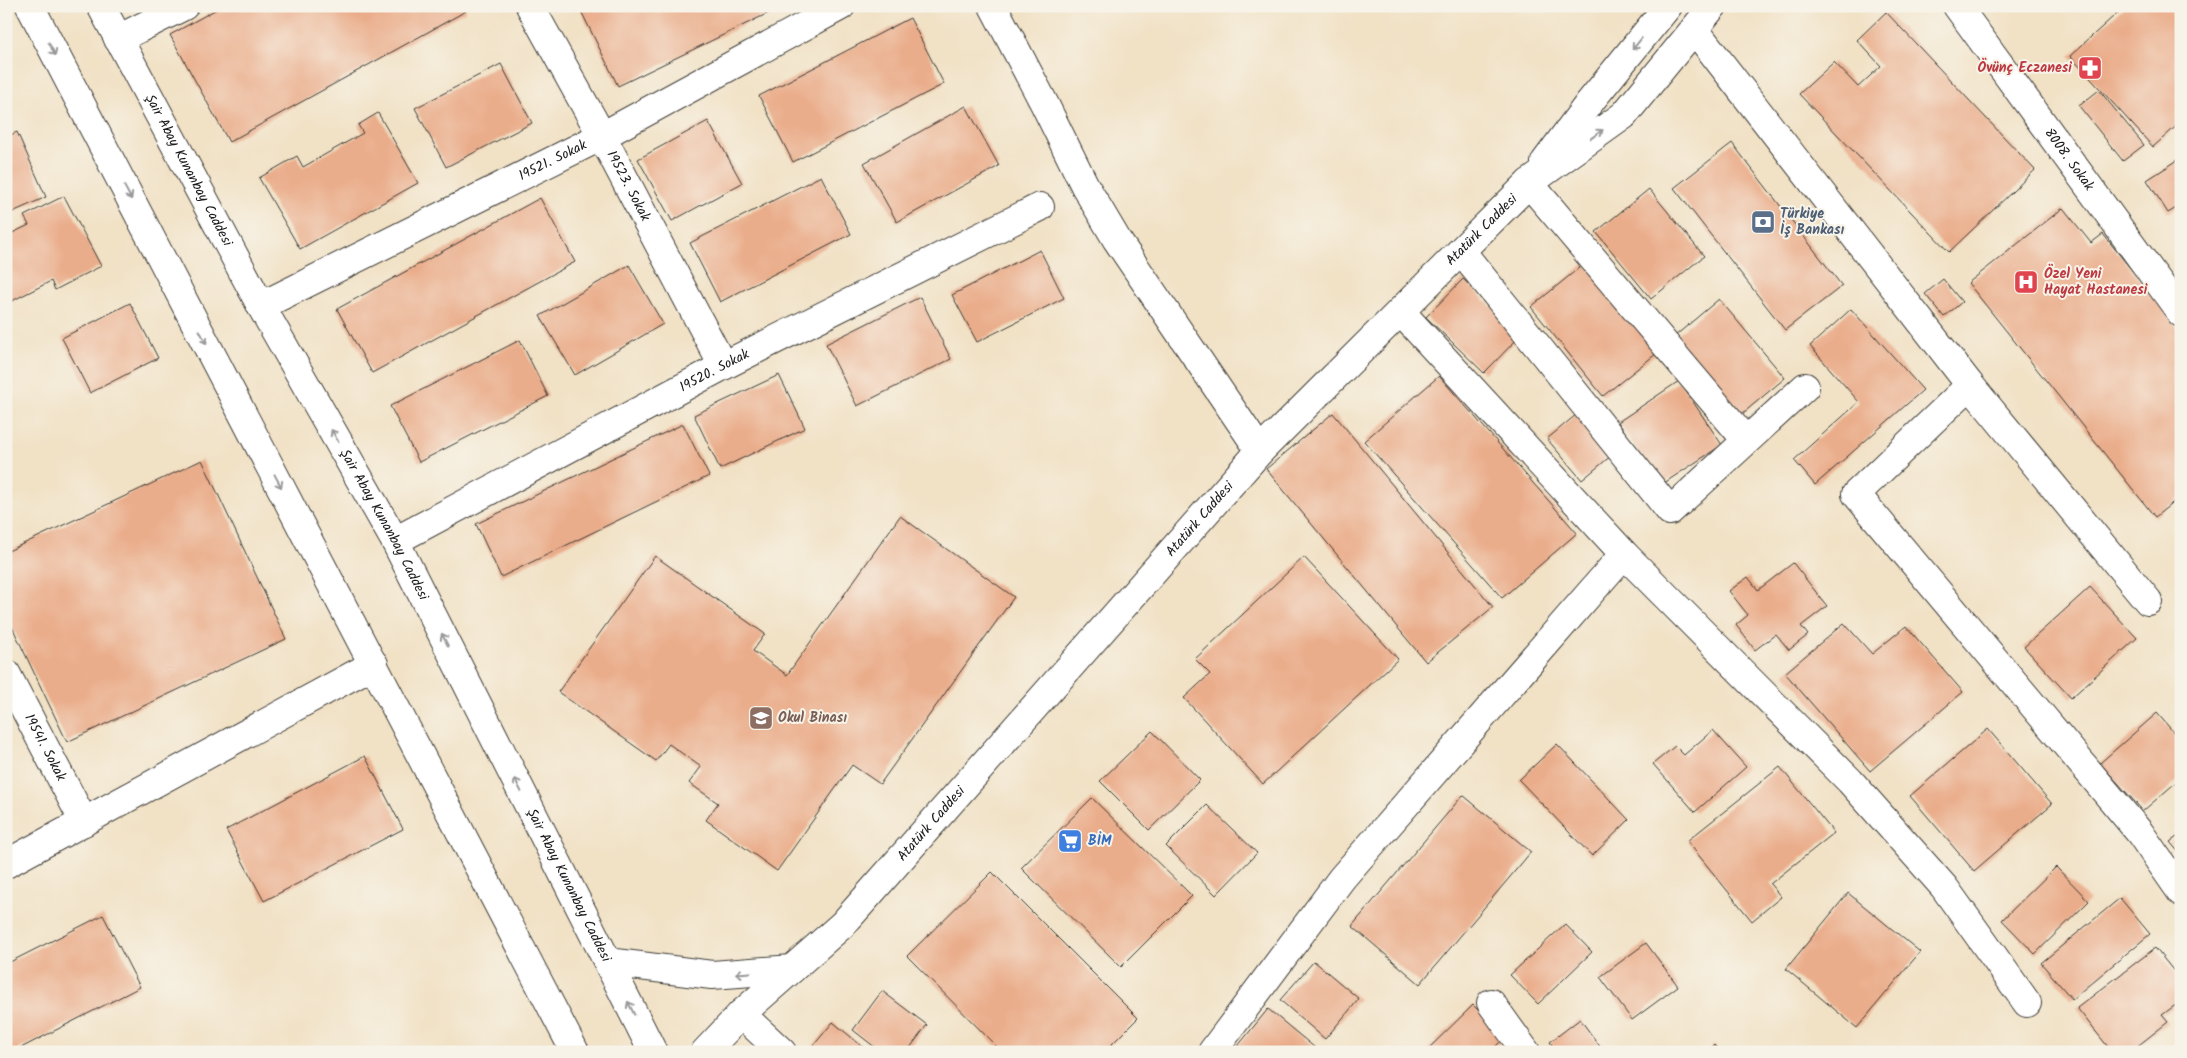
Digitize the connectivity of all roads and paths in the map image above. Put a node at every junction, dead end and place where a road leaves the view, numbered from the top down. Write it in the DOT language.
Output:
graph roads {
  1 [pos="30,6"];
  2 [pos="101,6"];
  3 [pos="184,6"];
  4 [pos="530,6"];
  5 [pos="842,6"];
  6 [pos="993,6"];
  7 [pos="1668,6"];
  8 [pos="1713,6"];
  9 [pos="1957,6"];
  10 [pos="1695,30"];
  11 [pos="118,39"];
  12 [pos="602,136"];
  13 [pos="1529,183"];
  14 [pos="1040,207"];
  15 [pos="1461,251"];
  16 [pos="261,306"];
  17 [pos="1401,312"];
  18 [pos="2181,313"];
  19 [pos="723,366"];
  20 [pos="1970,385"];
  21 [pos="1805,387"];
  22 [pos="1746,440"];
  23 [pos="1260,452"];
  24 [pos="395,541"];
  25 [pos="1624,554"];
  26 [pos="2148,601"];
  27 [pos="374,664"];
  28 [pos="6,673"];
  29 [pos="84,822"];
  30 [pos="6,864"];
  31 [pos="2181,892"];
  32 [pos="608,962"];
  33 [pos="792,969"];
  34 [pos="1491,1003"];
  35 [pos="2027,1003"];
  36 [pos="741,1014"];
  37 [pos="575,1052"];
  38 [pos="653,1052"];
  39 [pos="705,1052"];
  40 [pos="782,1052"];
  41 [pos="1212,1052"];
  42 [pos="1526,1052"];
  1 -- 27 [label="street, one-way"];
  2 -- 11 [label="street, Şair Abay Kunanbay Caddesi"];
  3 -- 11 [label="street"];
  4 -- 12 [label="street, 19523. Sokak"];
  5 -- 12 [label="street, 19521. Sokak"];
  6 -- 23 [label="street"];
  7 -- 13 [label="street, one-way"];
  8 -- 10 [label="street, Atatürk Caddesi"];
  9 -- 18 [label="street, 8008. Sokak"];
  13 -- 10 [label="street, Atatürk Caddesi, one-way"];
  10 -- 20 [label="street"];
  11 -- 16 [label="street, Şair Abay Kunanbay Caddesi"];
  12 -- 16 [label="street, 19521. Sokak"];
  12 -- 19 [label="street, 19523. Sokak"];
  13 -- 15 [label="street, Atatürk Caddesi"];
  13 -- 22 [label="street"];
  14 -- 19 [label="street, 19520. Sokak"];
  15 -- 17 [label="street, Atatürk Caddesi"];
  15 -- 22 [label="street"];
  24 -- 16 [label="street, Şair Abay Kunanbay Caddesi, one-way"];
  17 -- 23 [label="street, Atatürk Caddesi"];
  17 -- 25 [label="street"];
  19 -- 24 [label="street, 19520. Sokak"];
  20 -- 26 [label="street"];
  20 -- 31 [label="street"];
  21 -- 22 [label="street"];
  23 -- 33 [label="street, Atatürk Caddesi"];
  32 -- 24 [label="street, Şair Abay Kunanbay Caddesi, one-way"];
  25 -- 35 [label="street"];
  25 -- 41 [label="street"];
  27 -- 29 [label="street"];
  27 -- 37 [label="street"];
  28 -- 29 [label="street, 19541. Sokak"];
  29 -- 30 [label="street"];
  33 -- 32 [label="street, one-way"];
  38 -- 32 [label="street, Şair Abay Kunanbay Caddesi, one-way"];
  33 -- 36 [label="street, Atatürk Caddesi"];
  34 -- 42 [label="street"];
  36 -- 39 [label="street, Atatürk Caddesi"];
  36 -- 40 [label="street"];
}
